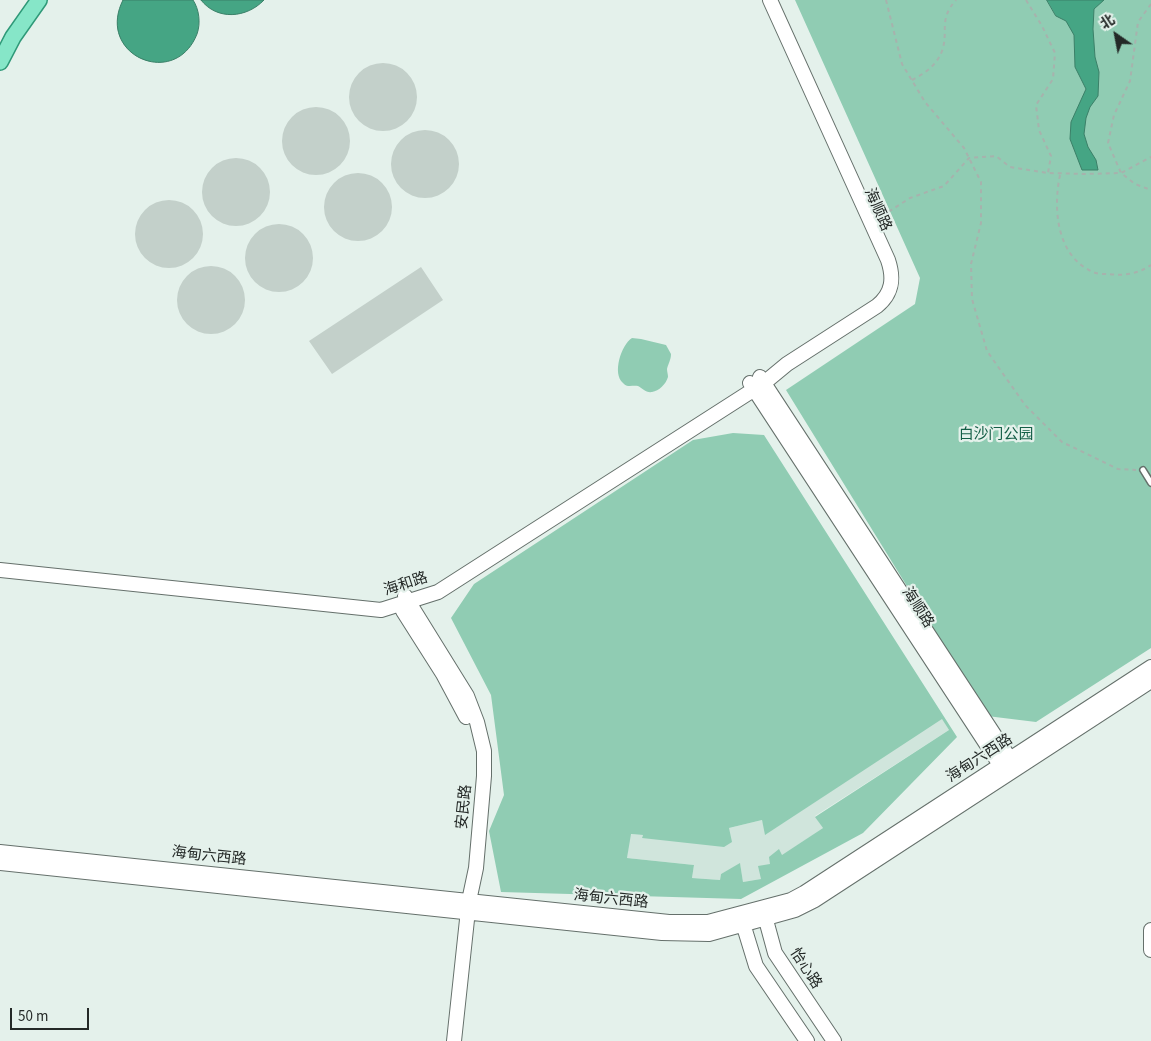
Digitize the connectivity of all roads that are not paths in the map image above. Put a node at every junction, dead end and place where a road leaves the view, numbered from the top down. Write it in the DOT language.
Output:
graph roads {
  1 [pos="32,0"];
  2 [pos="38,0"];
  3 [pos="764,0"];
  4 [pos="770,0"];
  5 [pos="0,51"];
  6 [pos="0,62"];
  7 [pos="757,383"];
  8 [pos="1143,470"];
  9 [pos="1151,483"];
  10 [pos="0,565"];
  11 [pos="0,570"];
  12 [pos="402,600"];
  13 [pos="1151,668"];
  14 [pos="1151,681"];
  15 [pos="1009,767"];
  16 [pos="0,852"];
  17 [pos="0,863"];
  18 [pos="466,907"];
  19 [pos="764,913"];
  20 [pos="742,919"];
  21 [pos="1151,930"];
  22 [pos="1151,950"];
  23 [pos="450,1041"];
  24 [pos="454,1041"];
  25 [pos="807,1041"];
  26 [pos="834,1041"];
  1 -- 5 [label="main road"];
  2 -- 6 [label="main road"];
  3 -- 7 [label="street, 海顺路"];
  4 -- 7 [label="street, 海顺路"];
  7 -- 12 [label="street, 海和路"];
  7 -- 15 [label="street, 海顺路"];
  8 -- 9 [label="lane"];
  10 -- 12 [label="street, 海和路"];
  11 -- 12 [label="street, 海和路"];
  12 -- 18 [label="street, 安民路"];
  13 -- 15 [label="street, 海甸六西路"];
  14 -- 15 [label="street, 海甸六西路"];
  15 -- 19 [label="street, 海甸六西路"];
  16 -- 18 [label="street, 海甸六西路"];
  17 -- 18 [label="street, 海甸六西路"];
  18 -- 20 [label="street, 海甸六西路"];
  18 -- 23 [label="street, 安民路"];
  18 -- 24 [label="street, 安民路"];
  19 -- 20 [label="street, 海甸六西路"];
  19 -- 26 [label="street, 怡心路"];
  20 -- 25 [label="street"];
  21 -- 22 [label="street"];
}
